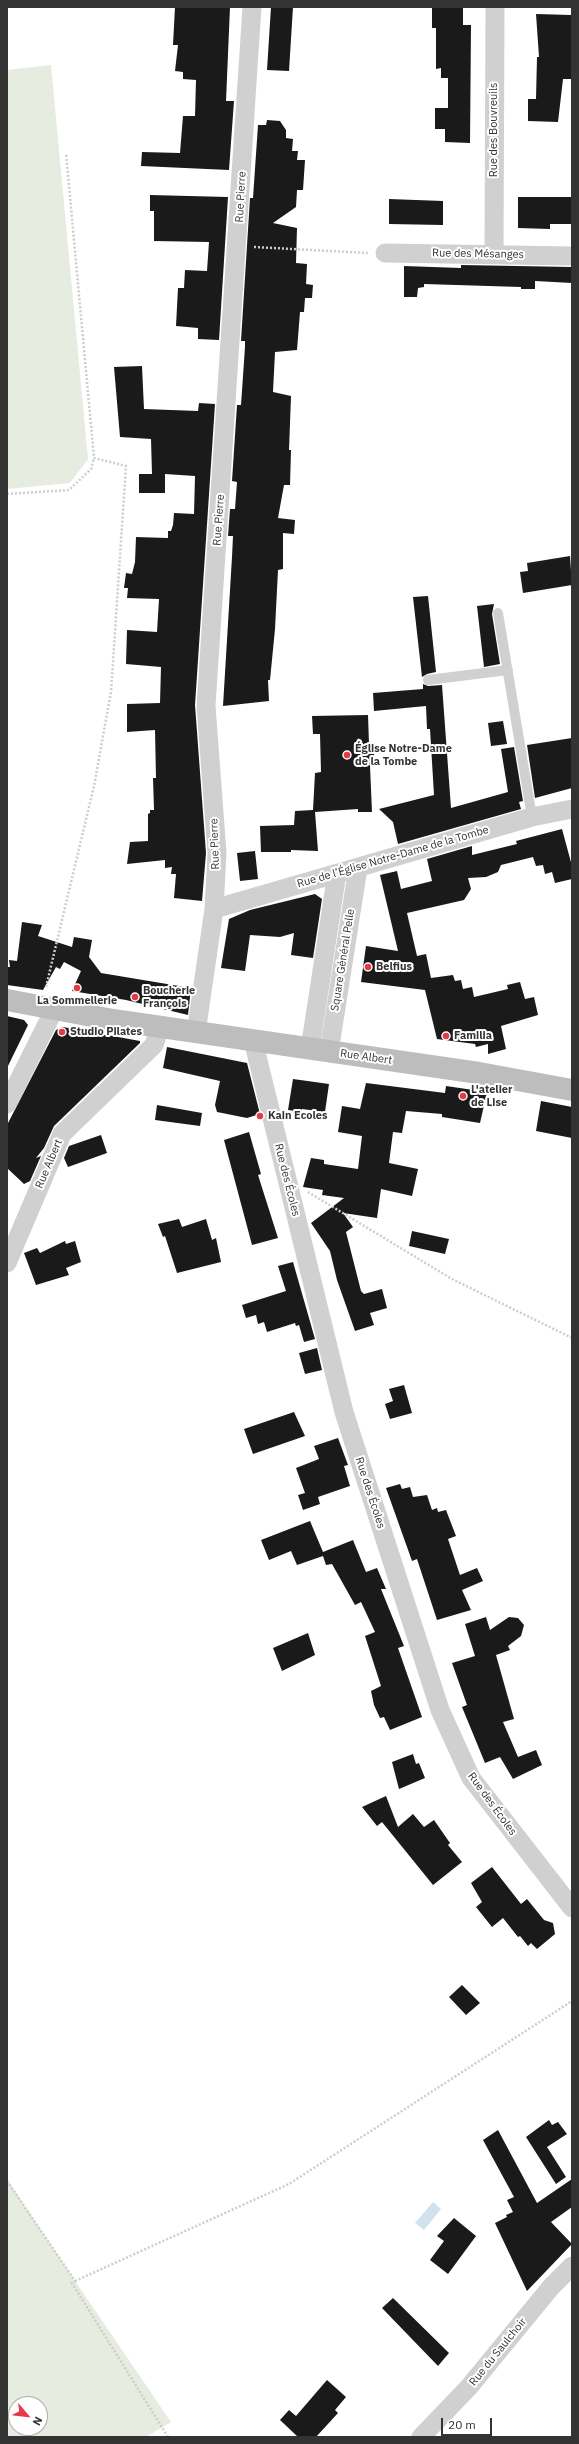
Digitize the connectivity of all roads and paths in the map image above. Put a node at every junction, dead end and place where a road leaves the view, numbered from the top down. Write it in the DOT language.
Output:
graph roads {
  1 [pos="252,7"];
  2 [pos="495,7"];
  3 [pos="66,153"];
  4 [pos="238,246"];
  5 [pos="385,253"];
  6 [pos="494,253"];
  7 [pos="572,256"];
  8 [pos="94,458"];
  9 [pos="7,494"];
  10 [pos="498,613"];
  11 [pos="508,670"];
  12 [pos="428,680"];
  13 [pos="572,809"];
  14 [pos="532,817"];
  15 [pos="358,868"];
  16 [pos="337,874"];
  17 [pos="214,909"];
  18 [pos="326,943"];
  19 [pos="345,945"];
  20 [pos="327,998"];
  21 [pos="7,1000"];
  22 [pos="47,1009"];
  23 [pos="160,1027"];
  24 [pos="196,1033"];
  25 [pos="253,1040"];
  26 [pos="320,1051"];
  27 [pos="572,1090"];
  28 [pos="7,1104"];
  29 [pos="286,1179"];
  30 [pos="7,1263"];
  31 [pos="572,1338"];
  32 [pos="572,1908"];
  33 [pos="572,2001"];
  34 [pos="7,2181"];
  35 [pos="572,2266"];
  36 [pos="73,2282"];
  37 [pos="168,2437"];
  38 [pos="422,2437"];
  1 -- 4 [label="street, Rue Pierre"];
  2 -- 6 [label="street, Rue des Bouvreuils"];
  3 -- 8 [label="path"];
  4 -- 5 [label="path"];
  4 -- 17 [label="street, Rue Pierre"];
  5 -- 6 [label="street, Rue des Mésanges"];
  6 -- 7 [label="street, Rue des Mésanges"];
  8 -- 9 [label="path"];
  8 -- 22 [label="path"];
  10 -- 11 [label="lane"];
  11 -- 12 [label="lane"];
  11 -- 14 [label="lane"];
  13 -- 14 [label="street, Rue de l’Église Notre-Dame de la Tombe"];
  14 -- 15 [label="street, Rue de l’Église Notre-Dame de la Tombe"];
  15 -- 16 [label="street, Rue de l’Église Notre-Dame de la Tombe"];
  15 -- 19 [label="street, Square Général Pelle"];
  16 -- 17 [label="street, Rue de l’Église Notre-Dame de la Tombe"];
  16 -- 18 [label="street, Square Général Pelle"];
  17 -- 24 [label="street, Rue Pierre"];
  18 -- 19 [label="street"];
  18 -- 20 [label="street, Square Général Pelle"];
  19 -- 20 [label="street, Square Général Pelle"];
  20 -- 26 [label="street, Square Général Pelle"];
  21 -- 22 [label="street, Rue Albert"];
  22 -- 23 [label="street, Rue Albert"];
  22 -- 28 [label="street"];
  23 -- 24 [label="street, Rue Albert"];
  23 -- 30 [label="street, Rue Albert"];
  24 -- 25 [label="street, Rue Albert"];
  25 -- 26 [label="street, Rue Albert"];
  25 -- 29 [label="street, Rue des Écoles"];
  26 -- 27 [label="street, Rue Albert"];
  29 -- 31 [label="path"];
  29 -- 32 [label="street, Rue des Écoles"];
  33 -- 36 [label="path"];
  34 -- 36 [label="path"];
  35 -- 38 [label="street, Rue du Saulchoir"];
  36 -- 37 [label="path"];
}
